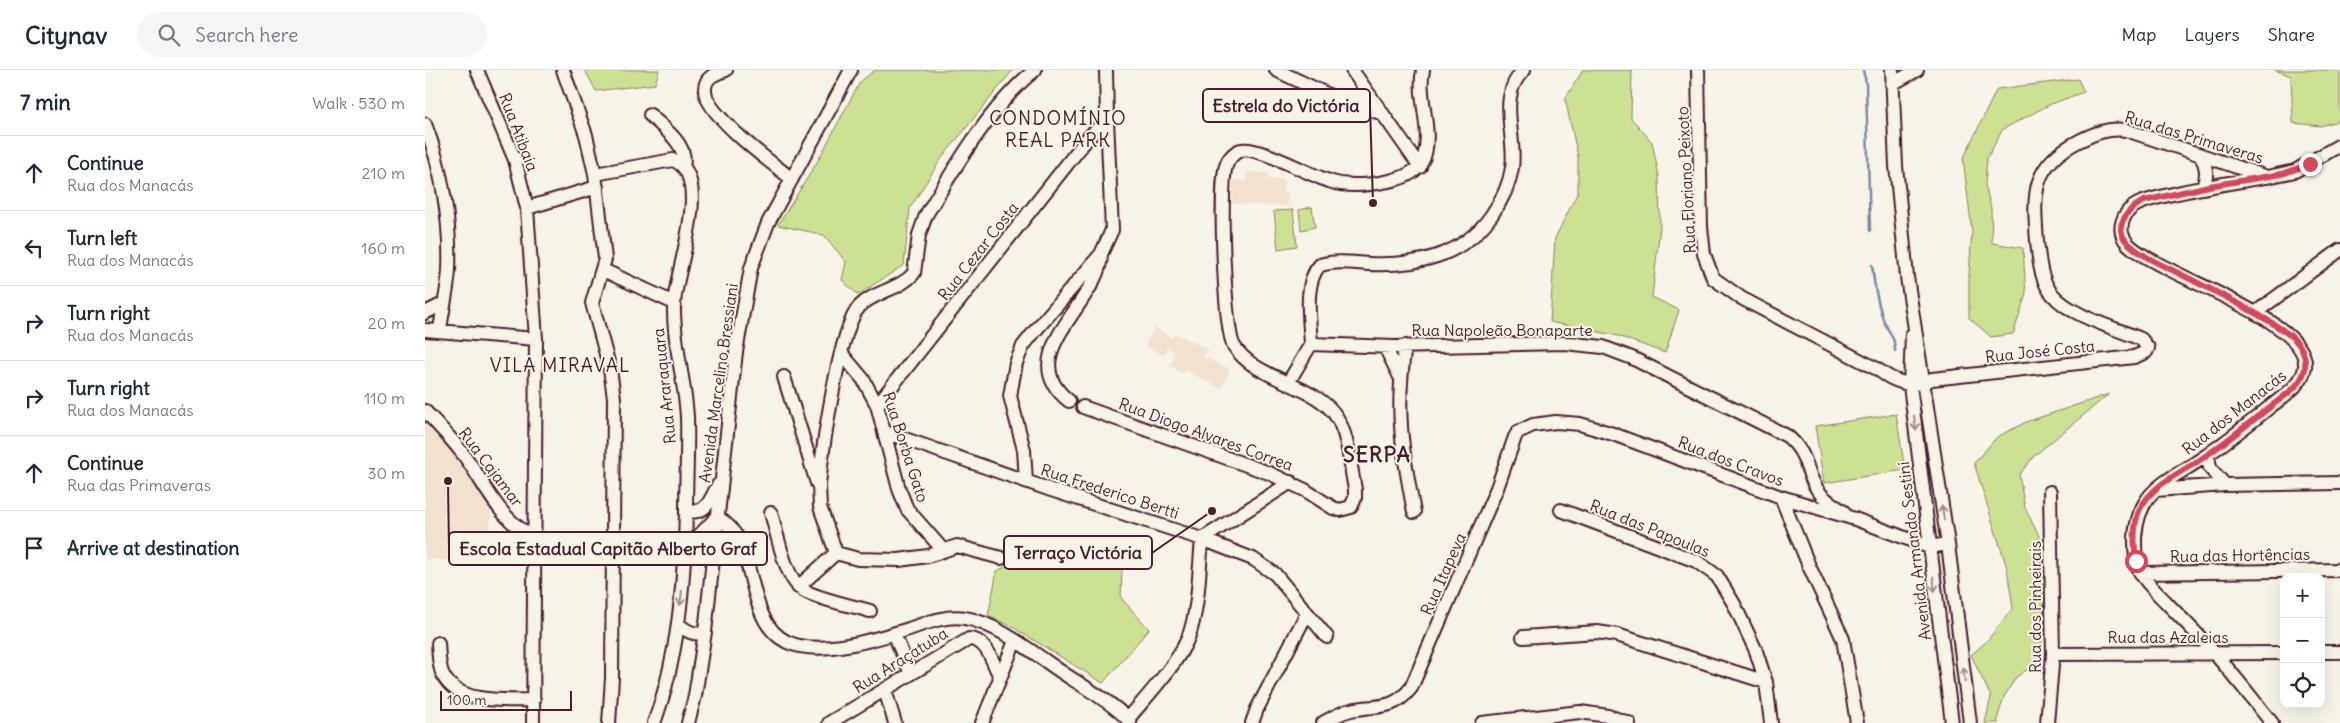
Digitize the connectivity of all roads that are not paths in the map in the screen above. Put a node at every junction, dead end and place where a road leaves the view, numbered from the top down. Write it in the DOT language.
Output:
graph roads {
  1 [pos="477,70"];
  2 [pos="563,70"];
  3 [pos="726,70"];
  4 [pos="851,70"];
  5 [pos="1035,70"];
  6 [pos="1106,70"];
  7 [pos="1276,70"];
  8 [pos="1353,70"];
  9 [pos="1423,70"];
  10 [pos="1524,70"];
  11 [pos="1698,70"];
  12 [pos="1892,70"];
  13 [pos="1917,70"];
  14 [pos="1892,84"];
  15 [pos="1381,113"];
  16 [pos="650,115"];
  17 [pos="1107,119"];
  18 [pos="425,124"];
  19 [pos="2340,145"];
  20 [pos="2199,154"];
  21 [pos="683,166"];
  22 [pos="1420,166"];
  23 [pos="595,174"];
  24 [pos="2267,177"];
  25 [pos="792,179"];
  26 [pos="597,187"];
  27 [pos="2203,187"];
  28 [pos="527,208"];
  29 [pos="2340,250"];
  30 [pos="1101,254"];
  31 [pos="603,270"];
  32 [pos="674,303"];
  33 [pos="443,304"];
  34 [pos="1912,310"];
  35 [pos="425,313"];
  36 [pos="2255,313"];
  37 [pos="425,330"];
  38 [pos="440,331"];
  39 [pos="536,339"];
  40 [pos="1311,344"];
  41 [pos="1405,346"];
  42 [pos="1385,347"];
  43 [pos="2147,348"];
  44 [pos="841,353"];
  45 [pos="784,377"];
  46 [pos="1400,377"];
  47 [pos="1926,379"];
  48 [pos="1910,380"];
  49 [pos="1288,383"];
  50 [pos="1069,401"];
  51 [pos="877,405"];
  52 [pos="1083,407"];
  53 [pos="425,411"];
  54 [pos="885,432"];
  55 [pos="1511,446"];
  56 [pos="2208,455"];
  57 [pos="722,476"];
  58 [pos="1026,480"];
  59 [pos="1291,482"];
  60 [pos="2340,483"];
  61 [pos="819,485"];
  62 [pos="2225,485"];
  63 [pos="2153,490"];
  64 [pos="2050,492"];
  65 [pos="1781,497"];
  66 [pos="1561,510"];
  67 [pos="685,511"];
  68 [pos="1414,512"];
  69 [pos="771,513"];
  70 [pos="717,517"];
  71 [pos="1855,519"];
  72 [pos="535,537"];
  73 [pos="715,537"];
  74 [pos="1202,539"];
  75 [pos="741,544"];
  76 [pos="1948,544"];
  77 [pos="1929,547"];
  78 [pos="685,550"];
  79 [pos="943,550"];
  80 [pos="836,553"];
  81 [pos="1001,558"];
  82 [pos="2340,570"];
  83 [pos="2141,572"];
  84 [pos="798,586"];
  85 [pos="870,611"];
  86 [pos="1306,615"];
  87 [pos="678,624"];
  88 [pos="705,632"];
  89 [pos="894,634"];
  90 [pos="1523,637"];
  91 [pos="1327,638"];
  92 [pos="1015,642"];
  93 [pos="438,643"];
  94 [pos="2325,652"];
  95 [pos="2340,652"];
  96 [pos="2280,653"];
  97 [pos="2053,654"];
  98 [pos="2215,654"];
  99 [pos="911,674"];
  100 [pos="1000,677"];
  101 [pos="1766,682"];
  102 [pos="885,690"];
  103 [pos="534,700"];
  104 [pos="1580,712"];
  105 [pos="1129,721"];
  106 [pos="533,723"];
  107 [pos="609,723"];
  108 [pos="654,723"];
  109 [pos="688,723"];
  110 [pos="829,723"];
  111 [pos="895,723"];
  112 [pos="981,723"];
  113 [pos="1252,723"];
  114 [pos="1323,723"];
  115 [pos="1482,723"];
  116 [pos="1590,723"];
  117 [pos="1629,723"];
  118 [pos="1771,723"];
  119 [pos="1857,723"];
  120 [pos="1951,723"];
  121 [pos="1970,723"];
  122 [pos="2047,723"];
  123 [pos="2272,723"];
  1 -- 28 [label="street, Rua Atibaia"];
  2 -- 23 [label="street"];
  3 -- 25 [label="street"];
  4 -- 25 [label="street, Avenida Marcelino Bressiani"];
  5 -- 44 [label="street"];
  6 -- 17 [label="street, Rua Frederico Bertti"];
  7 -- 15 [label="street"];
  8 -- 15 [label="street"];
  9 -- 22 [label="street"];
  10 -- 40 [label="street"];
  11 -- 48 [label="street, Rua Floriano Peixoto"];
  12 -- 14 [label="street"];
  13 -- 14 [label="street"];
  14 -- 34 [label="street"];
  15 -- 22 [label="street"];
  16 -- 21 [label="street, Rua Araraquara"];
  17 -- 30 [label="street, Rua Frederico Bertti"];
  17 -- 51 [label="street, Rua Cezar Costa"];
  18 -- 33 [label="street"];
  19 -- 24 [label="street, Rua das Primaveras"];
  20 -- 24 [label="street, Rua das Primaveras"];
  20 -- 27 [label="street"];
  20 -- 43 [label="street, Rua das Primaveras"];
  21 -- 23 [label="street"];
  21 -- 32 [label="street, Rua Araraquara"];
  22 -- 49 [label="street"];
  23 -- 26 [label="street"];
  24 -- 27 [label="street, Rua dos Manacás"];
  25 -- 57 [label="street, Avenida Marcelino Bressiani"];
  26 -- 28 [label="street"];
  26 -- 31 [label="street"];
  27 -- 36 [label="street, Rua dos Manacás"];
  28 -- 39 [label="street, Rua Atibaia"];
  29 -- 36 [label="street"];
  30 -- 50 [label="street, Rua Frederico Bertti"];
  30 -- 58 [label="street, Rua Frederico Bertti"];
  31 -- 32 [label="street"];
  31 -- 107 [label="street"];
  32 -- 67 [label="street, Rua Araraquara"];
  33 -- 35 [label="street"];
  33 -- 38 [label="street"];
  34 -- 47 [label="street, Avenida Armando Sestini"];
  34 -- 48 [label="street, Avenida Armando Sestini"];
  36 -- 56 [label="street, Rua dos Manacás"];
  37 -- 38 [label="street"];
  38 -- 39 [label="street"];
  39 -- 72 [label="street, Rua Atibaia"];
  40 -- 42 [label="street, Rua Napoleão Bonaparte"];
  40 -- 49 [label="street"];
  41 -- 42 [label="street, Rua Napoleão Bonaparte"];
  41 -- 46 [label="street"];
  41 -- 71 [label="street, Rua Napoleão Bonaparte"];
  42 -- 46 [label="street"];
  43 -- 47 [label="street, Rua José Costa"];
  44 -- 51 [label="street, Rua Borba Gato"];
  44 -- 61 [label="street"];
  45 -- 61 [label="street"];
  46 -- 68 [label="street"];
  47 -- 48 [label="street, Rua José Costa"];
  76 -- 47 [label="street, Avenida Armando Sestini, one-way"];
  48 -- 77 [label="street, Avenida Armando Sestini, one-way"];
  49 -- 59 [label="street, Rua Diogo Alvares Correa"];
  51 -- 54 [label="street, Rua Borba Gato"];
  52 -- 59 [label="street, Rua Diogo Alvares Correa"];
  53 -- 72 [label="street, Rua Cajamar"];
  54 -- 58 [label="street"];
  54 -- 79 [label="street, Rua Borba Gato"];
  55 -- 65 [label="street, Rua dos Cravos"];
  55 -- 114 [label="street, Rua Itapeva"];
  56 -- 62 [label="street"];
  56 -- 63 [label="street, Rua dos Manacás"];
  57 -- 67 [label="street"];
  57 -- 70 [label="street, Avenida Marcelino Bressiani"];
  58 -- 74 [label="street, Rua Frederico Bertti"];
  59 -- 74 [label="street"];
  60 -- 62 [label="street"];
  61 -- 80 [label="street"];
  62 -- 63 [label="street"];
  63 -- 83 [label="street, Rua dos Manacás"];
  64 -- 97 [label="street, Rua dos Pinheirais"];
  65 -- 71 [label="street, Rua dos Cravos"];
  65 -- 119 [label="street"];
  66 -- 101 [label="street, Rua das Papoulas"];
  67 -- 78 [label="street, Rua Araraquara"];
  69 -- 84 [label="street"];
  70 -- 73 [label="street, Avenida Marcelino Bressiani"];
  70 -- 75 [label="street"];
  70 -- 78 [label="street"];
  71 -- 77 [label="street, Rua dos Cravos"];
  72 -- 103 [label="street, Rua Atibaia"];
  73 -- 75 [label="street"];
  73 -- 88 [label="street, Avenida Marcelino Bressiani"];
  74 -- 86 [label="street, Rua Frederico Bertti"];
  74 -- 105 [label="street"];
  75 -- 89 [label="street"];
  76 -- 77 [label="street, Rua dos Cravos"];
  121 -- 76 [label="street, Avenida Armando Sestini, one-way"];
  77 -- 120 [label="street, Avenida Armando Sestini, one-way"];
  78 -- 87 [label="street, Rua Araraquara, one-way"];
  79 -- 80 [label="street"];
  79 -- 81 [label="street"];
  80 -- 84 [label="street"];
  82 -- 83 [label="street, Rua das Hortências"];
  83 -- 98 [label="street, Rua dos Manacás"];
  84 -- 85 [label="street"];
  86 -- 91 [label="street, Rua Frederico Bertti"];
  86 -- 113 [label="street"];
  87 -- 88 [label="street"];
  87 -- 108 [label="street, Rua Araraquara"];
  88 -- 109 [label="street, Avenida Marcelino Bressiani"];
  89 -- 92 [label="street"];
  89 -- 99 [label="street"];
  90 -- 101 [label="street"];
  92 -- 100 [label="street"];
  92 -- 105 [label="street"];
  93 -- 103 [label="street"];
  94 -- 95 [label="street"];
  96 -- 98 [label="street, Rua das Azaleias"];
  97 -- 98 [label="street, Rua das Azaleias"];
  97 -- 122 [label="street, Rua dos Pinheirais"];
  98 -- 123 [label="street, Rua dos Manacás"];
  99 -- 100 [label="street, Rua Araçatuba"];
  99 -- 102 [label="street, Rua Araçatuba"];
  100 -- 112 [label="street"];
  101 -- 118 [label="street, Rua das Papoulas"];
  102 -- 110 [label="street, Rua Araçatuba"];
  102 -- 111 [label="street"];
  103 -- 106 [label="street, Rua Atibaia"];
  104 -- 115 [label="street"];
  104 -- 116 [label="street"];
  104 -- 117 [label="street"];
}
